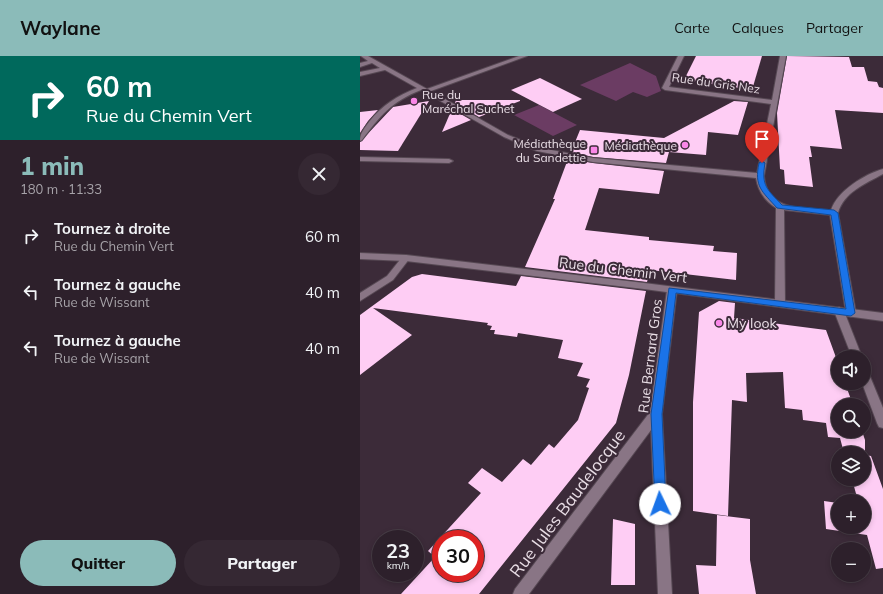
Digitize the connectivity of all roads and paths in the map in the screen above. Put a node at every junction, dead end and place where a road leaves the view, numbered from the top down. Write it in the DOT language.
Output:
graph roads {
  1 [pos="364,56"];
  2 [pos="524,56"];
  3 [pos="681,56"];
  4 [pos="783,56"];
  5 [pos="372,61"];
  6 [pos="360,65"];
  7 [pos="386,68"];
  8 [pos="360,74"];
  9 [pos="424,89"];
  10 [pos="773,102"];
  11 [pos="360,139"];
  12 [pos="360,159"];
  13 [pos="450,161"];
  14 [pos="883,170"];
  15 [pos="760,176"];
  16 [pos="780,207"];
  17 [pos="834,213"];
  18 [pos="360,256"];
  19 [pos="406,258"];
  20 [pos="672,290"];
  21 [pos="360,298"];
  22 [pos="780,304"];
  23 [pos="839,312"];
  24 [pos="851,313"];
  25 [pos="883,317"];
  26 [pos="854,350"];
  27 [pos="870,390"];
  28 [pos="656,414"];
  29 [pos="883,423"];
  30 [pos="520,594"];
  31 [pos="665,594"];
  1 -- 5 [label="street"];
  2 -- 9 [label="street"];
  3 -- 10 [label="street, Rue du Gris Nez"];
  4 -- 10 [label="street"];
  5 -- 6 [label="street"];
  5 -- 7 [label="street"];
  7 -- 8 [label="street"];
  7 -- 9 [label="street"];
  9 -- 11 [label="street"];
  9 -- 15 [label="street"];
  10 -- 15 [label="street"];
  12 -- 13 [label="street"];
  14 -- 17 [label="street"];
  15 -- 16 [label="street"];
  16 -- 17 [label="street"];
  16 -- 22 [label="street"];
  17 -- 24 [label="street"];
  18 -- 19 [label="street, Rue du Chemin Vert"];
  19 -- 20 [label="street, Rue du Chemin Vert"];
  19 -- 21 [label="street"];
  20 -- 22 [label="street, Rue du Chemin Vert"];
  20 -- 28 [label="street, Rue Bernard Gros"];
  22 -- 23 [label="street, Rue du Chemin Vert"];
  23 -- 24 [label="street, Rue du Chemin Vert"];
  23 -- 26 [label="street"];
  24 -- 25 [label="street, Rue du Chemin Vert"];
  27 -- 29 [label="street"];
  28 -- 30 [label="street, Rue Jules Baudelocque"];
  28 -- 31 [label="street, Rue Bernard Gros"];
}
